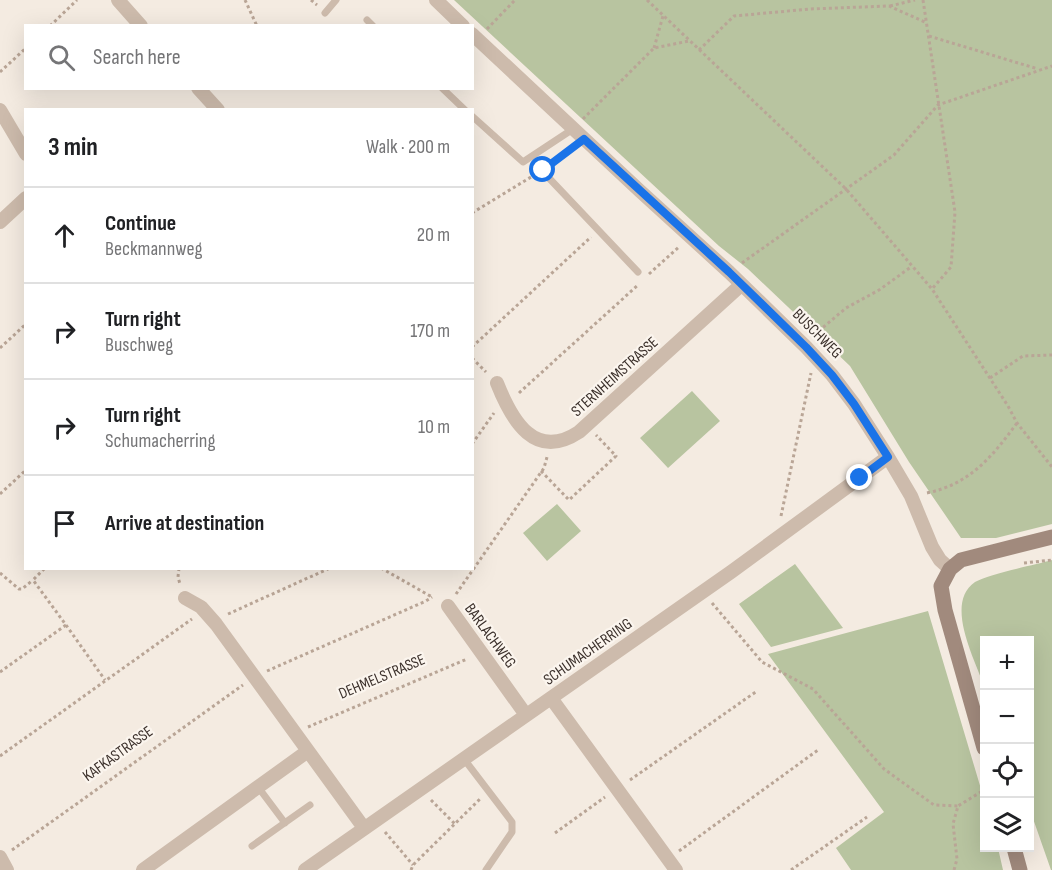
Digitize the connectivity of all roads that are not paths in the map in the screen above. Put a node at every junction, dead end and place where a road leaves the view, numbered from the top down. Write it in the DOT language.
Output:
graph roads {
  1 [pos="118,0"];
  2 [pos="336,0"];
  3 [pos="435,0"];
  4 [pos="325,13"];
  5 [pos="139,24"];
  6 [pos="461,24"];
  7 [pos="475,36"];
  8 [pos="200,90"];
  9 [pos="444,90"];
  10 [pos="216,108"];
  11 [pos="463,108"];
  12 [pos="0,110"];
  13 [pos="474,118"];
  14 [pos="573,129"];
  15 [pos="24,151"];
  16 [pos="547,176"];
  17 [pos="24,200"];
  18 [pos="0,222"];
  19 [pos="638,272"];
  20 [pos="741,285"];
  21 [pos="497,383"];
  22 [pos="888,457"];
  23 [pos="1052,537"];
  24 [pos="950,569"];
  25 [pos="185,598"];
  26 [pos="448,606"];
  27 [pos="551,698"];
  28 [pos="526,715"];
  29 [pos="983,744"];
  30 [pos="308,752"];
  31 [pos="464,759"];
  32 [pos="258,787"];
  33 [pos="310,805"];
  34 [pos="285,823"];
  35 [pos="370,824"];
  36 [pos="252,846"];
  37 [pos="1015,852"];
  38 [pos="0,857"];
  39 [pos="672,864"];
  40 [pos="310,869"];
  41 [pos="7,870"];
  42 [pos="142,870"];
  43 [pos="486,870"];
  44 [pos="1020,870"];
  1 -- 5 [label="street"];
  2 -- 4 [label="lane"];
  3 -- 6 [label="street"];
  7 -- 14 [label="street, BUSCHWEG"];
  8 -- 10 [label="street"];
  9 -- 11 [label="lane"];
  12 -- 15 [label="street"];
  13 -- 14 [label="lane"];
  14 -- 20 [label="street, BUSCHWEG"];
  16 -- 19 [label="lane"];
  17 -- 18 [label="street"];
  20 -- 21 [label="street, STERNHEIMSTRASSE"];
  20 -- 22 [label="street, BUSCHWEG"];
  22 -- 24 [label="street, BUSCHWEG"];
  22 -- 27 [label="street, SCHUMACHERRING"];
  23 -- 24 [label="street"];
  24 -- 29 [label="street"];
  25 -- 30 [label="street"];
  26 -- 28 [label="street, BARLACHWEG"];
  27 -- 28 [label="street, SCHUMACHERRING"];
  27 -- 39 [label="street"];
  28 -- 31 [label="street, SCHUMACHERRING"];
  30 -- 32 [label="street"];
  30 -- 35 [label="street"];
  31 -- 35 [label="street, SCHUMACHERRING"];
  31 -- 43 [label="lane"];
  32 -- 34 [label="lane"];
  32 -- 42 [label="street"];
  33 -- 34 [label="lane"];
  34 -- 36 [label="lane"];
  35 -- 40 [label="street, SCHUMACHERRING"];
  37 -- 44 [label="street"];
  38 -- 41 [label="street"];
}
